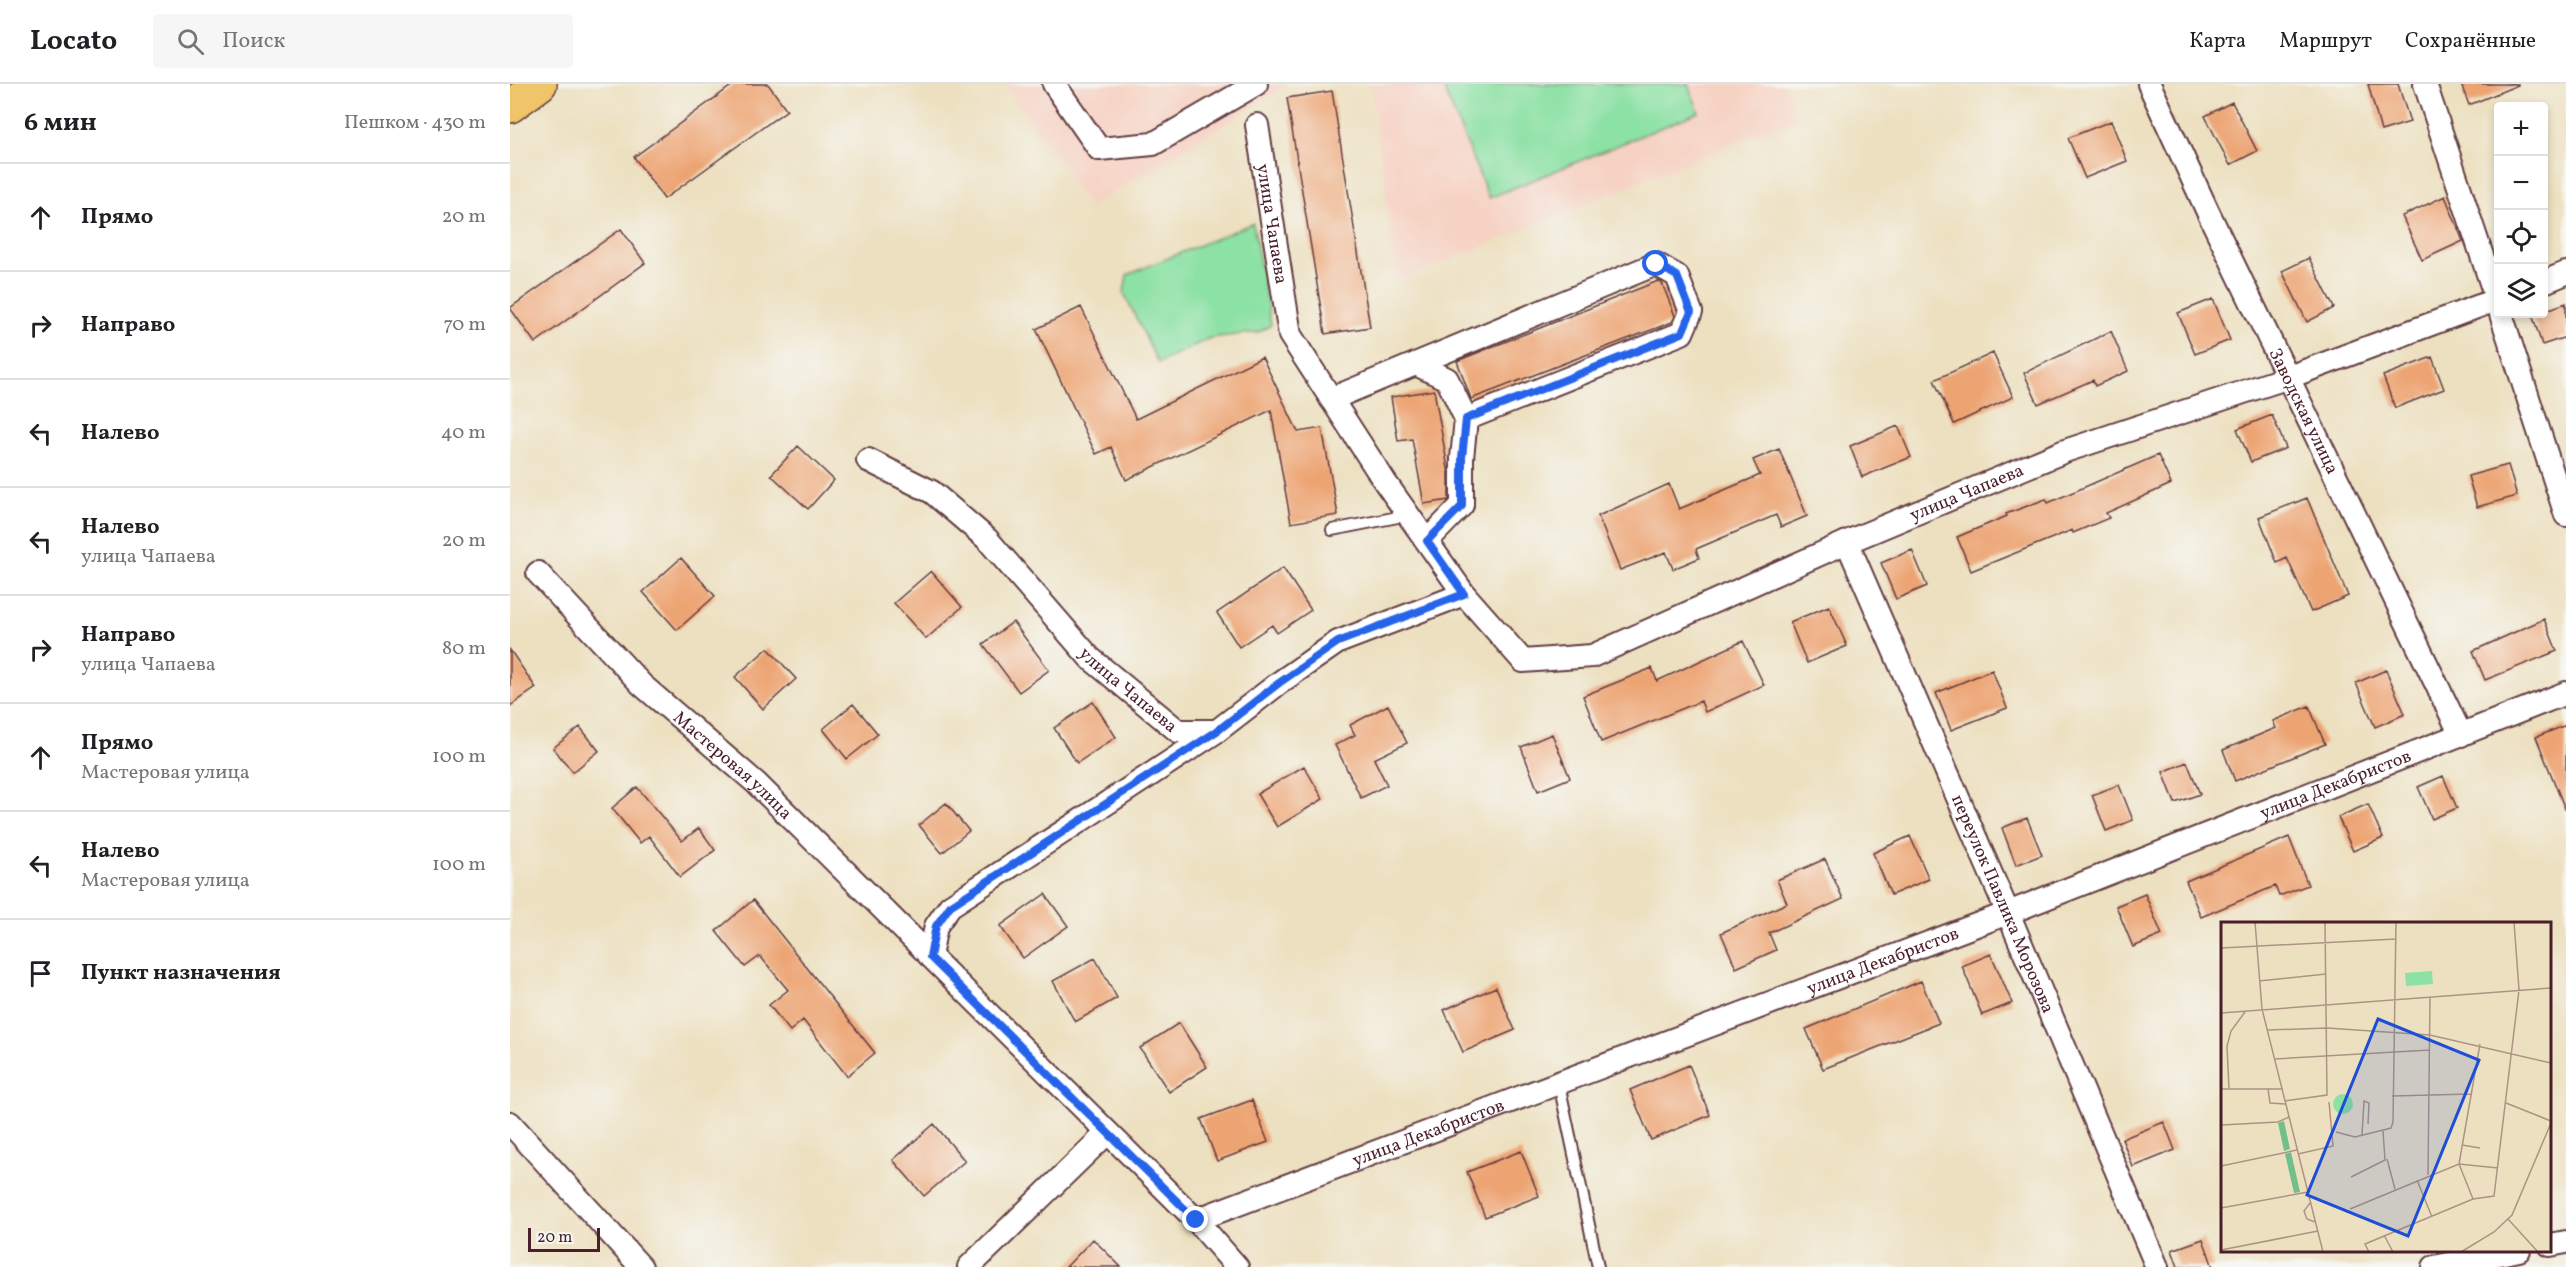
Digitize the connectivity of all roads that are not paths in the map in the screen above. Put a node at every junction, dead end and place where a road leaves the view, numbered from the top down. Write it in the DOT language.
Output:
graph roads {
  1 [pos="540,84"];
  2 [pos="1054,84"];
  3 [pos="1256,84"];
  4 [pos="2149,84"];
  5 [pos="2425,84"];
  6 [pos="510,106"];
  7 [pos="1257,125"];
  8 [pos="2566,273"];
  9 [pos="2548,280"];
  10 [pos="2494,289"];
  11 [pos="2494,306"];
  12 [pos="2503,318"];
  13 [pos="1416,363"];
  14 [pos="2289,377"];
  15 [pos="1331,399"];
  16 [pos="1466,419"];
  17 [pos="868,460"];
  18 [pos="1408,515"];
  19 [pos="2566,515"];
  20 [pos="1332,530"];
  21 [pos="1427,541"];
  22 [pos="1847,542"];
  23 [pos="538,573"];
  24 [pos="1464,594"];
  25 [pos="2566,693"];
  26 [pos="1217,731"];
  27 [pos="2461,735"];
  28 [pos="2008,913"];
  29 [pos="930,957"];
  30 [pos="1559,1084"];
  31 [pos="510,1122"];
  32 [pos="1107,1133"];
  33 [pos="1196,1220"];
  34 [pos="2566,1242"];
  35 [pos="2551,1245"];
  36 [pos="2514,1252"];
  37 [pos="641,1267"];
  38 [pos="969,1267"];
  39 [pos="1237,1267"];
  40 [pos="1598,1267"];
  41 [pos="2157,1267"];
  42 [pos="2434,1267"];
  1 -- 6 [label="main road"];
  2 -- 3 [label="street"];
  4 -- 14 [label="street, Заводская улица"];
  5 -- 10 [label="street"];
  7 -- 15 [label="street, улица Чапаева"];
  8 -- 9 [label="street"];
  11 -- 14 [label="street, улица Чапаева"];
  12 -- 19 [label="street"];
  13 -- 15 [label="street"];
  13 -- 16 [label="street"];
  13 -- 16 [label="street"];
  14 -- 22 [label="street, улица Чапаева"];
  14 -- 27 [label="street, Заводская улица"];
  15 -- 18 [label="street, улица Чапаева"];
  16 -- 21 [label="street"];
  17 -- 26 [label="street, улица Чапаева"];
  18 -- 20 [label="lane"];
  18 -- 21 [label="street, улица Чапаева"];
  21 -- 24 [label="street, улица Чапаева"];
  22 -- 24 [label="street, улица Чапаева"];
  22 -- 28 [label="street, переулок Павлика Морозова"];
  23 -- 29 [label="street, Мастеровая улица"];
  24 -- 26 [label="street"];
  25 -- 27 [label="street, улица Декабристов"];
  26 -- 29 [label="street"];
  27 -- 28 [label="street, улица Декабристов"];
  28 -- 30 [label="street, улица Декабристов"];
  28 -- 41 [label="street, переулок Павлика Морозова"];
  29 -- 32 [label="street, Мастеровая улица"];
  30 -- 33 [label="street, улица Декабристов"];
  30 -- 40 [label="lane"];
  31 -- 37 [label="street"];
  32 -- 33 [label="street, Мастеровая улица"];
  32 -- 38 [label="street"];
  33 -- 39 [label="street, Мастеровая улица"];
  34 -- 35 [label="street"];
  36 -- 42 [label="street"];
}
